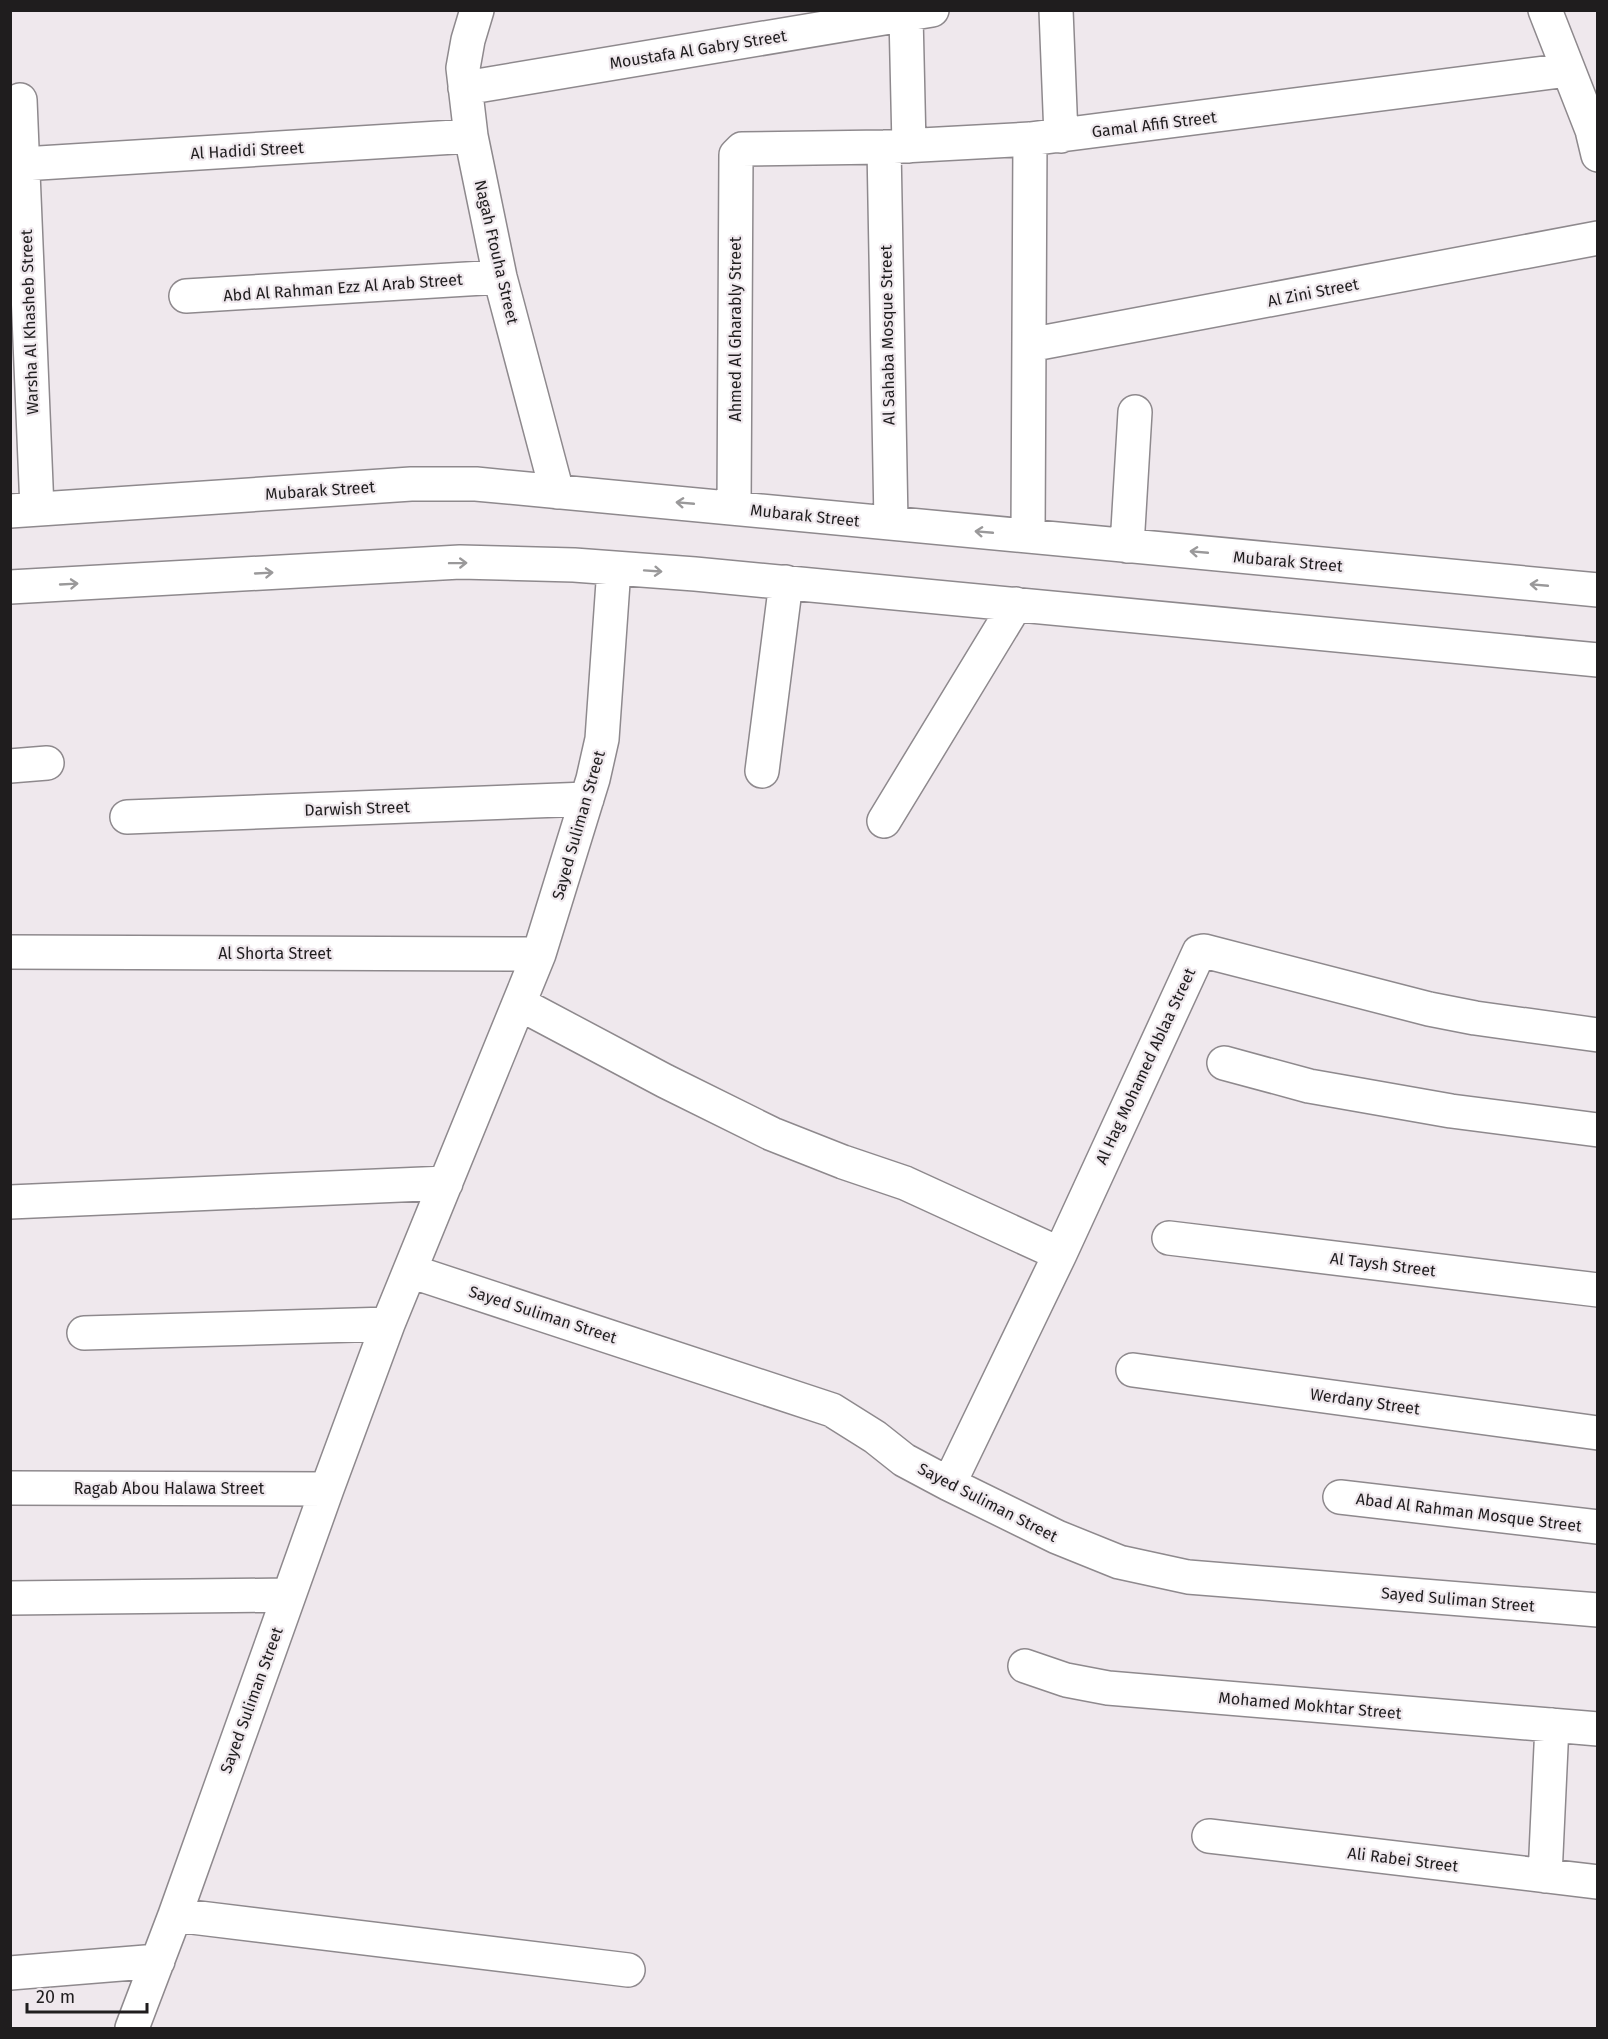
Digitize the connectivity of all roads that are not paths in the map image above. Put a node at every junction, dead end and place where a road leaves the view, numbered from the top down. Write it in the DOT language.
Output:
graph roads {
  1 [pos="477,10"];
  2 [pos="1056,10"];
  3 [pos="1545,10"];
  4 [pos="919,13"];
  5 [pos="808,21"];
  6 [pos="1568,70"];
  7 [pos="465,88"];
  8 [pos="20,100"];
  9 [pos="471,136"];
  10 [pos="1046,137"];
  11 [pos="1596,139"];
  12 [pos="896,146"];
  13 [pos="738,152"];
  14 [pos="22,164"];
  15 [pos="1598,238"];
  16 [pos="500,277"];
  17 [pos="186,296"];
  18 [pos="1029,345"];
  19 [pos="1135,412"];
  20 [pos="557,492"];
  21 [pos="734,508"];
  22 [pos="24,510"];
  23 [pos="891,523"];
  24 [pos="1028,536"];
  25 [pos="1127,546"];
  26 [pos="614,568"];
  27 [pos="786,582"];
  28 [pos="10,587"];
  29 [pos="1598,590"];
  30 [pos="1016,604"];
  31 [pos="1598,660"];
  32 [pos="47,764"];
  33 [pos="10,766"];
  34 [pos="762,771"];
  35 [pos="587,799"];
  36 [pos="127,818"];
  37 [pos="884,821"];
  38 [pos="10,952"];
  39 [pos="539,954"];
  40 [pos="520,1004"];
  41 [pos="1598,1035"];
  42 [pos="1224,1063"];
  43 [pos="1598,1130"];
  44 [pos="446,1183"];
  45 [pos="10,1202"];
  46 [pos="1169,1238"];
  47 [pos="1060,1254"];
  48 [pos="410,1271"];
  49 [pos="1598,1290"];
  50 [pos="388,1324"];
  51 [pos="84,1333"];
  52 [pos="1133,1370"];
  53 [pos="1598,1433"];
  54 [pos="949,1484"];
  55 [pos="10,1488"];
  56 [pos="327,1489"];
  57 [pos="1340,1497"];
  58 [pos="1598,1527"];
  59 [pos="289,1595"];
  60 [pos="10,1598"];
  61 [pos="1598,1610"];
  62 [pos="1025,1666"];
  63 [pos="1552,1725"];
  64 [pos="1598,1729"];
  65 [pos="1209,1836"];
  66 [pos="1545,1876"];
  67 [pos="1598,1882"];
  68 [pos="175,1915"];
  69 [pos="158,1961"];
  70 [pos="628,1970"];
  71 [pos="10,1973"];
  72 [pos="132,2028"];
  1 -- 7 [label="street, Nagah Ftouha Street"];
  2 -- 10 [label="street"];
  3 -- 6 [label="street"];
  4 -- 5 [label="street, Moustafa Al Gabry Street"];
  4 -- 12 [label="street, Al Sahaba Mosque Street"];
  5 -- 7 [label="street, Moustafa Al Gabry Street"];
  6 -- 10 [label="street, Gamal Afifi Street"];
  6 -- 11 [label="street"];
  7 -- 9 [label="street, Nagah Ftouha Street"];
  8 -- 14 [label="street, Warsha Al Khasheb Street"];
  9 -- 14 [label="street, Al Hadidi Street"];
  9 -- 16 [label="street, Nagah Ftouha Street"];
  10 -- 12 [label="street, Gamal Afifi Street"];
  10 -- 18 [label="street"];
  12 -- 13 [label="street, Gamal Afifi Street"];
  12 -- 23 [label="street, Al Sahaba Mosque Street"];
  13 -- 21 [label="street, Ahmed Al Gharably Street"];
  14 -- 22 [label="street, Warsha Al Khasheb Street"];
  15 -- 18 [label="street, Al Zini Street"];
  16 -- 17 [label="street, Abd Al Rahman Ezz Al Arab Street"];
  16 -- 20 [label="street, Nagah Ftouha Street"];
  18 -- 24 [label="street"];
  19 -- 25 [label="street"];
  21 -- 20 [label="street, Mubarak Street, one-way"];
  20 -- 22 [label="street, Mubarak Street"];
  21 -- 23 [label="street, Mubarak Street"];
  24 -- 23 [label="street, Mubarak Street, one-way"];
  24 -- 25 [label="street, Mubarak Street"];
  29 -- 25 [label="street, Mubarak Street, one-way"];
  26 -- 27 [label="street, one-way"];
  28 -- 26 [label="street, one-way"];
  26 -- 35 [label="street, Sayed Suliman Street"];
  27 -- 30 [label="street"];
  27 -- 34 [label="street"];
  30 -- 31 [label="street"];
  30 -- 37 [label="street"];
  32 -- 33 [label="street"];
  35 -- 36 [label="street, Darwish Street"];
  35 -- 39 [label="street, Sayed Suliman Street"];
  38 -- 39 [label="street, Al Shorta Street"];
  39 -- 40 [label="street, Sayed Suliman Street"];
  40 -- 44 [label="street, Sayed Suliman Street"];
  40 -- 47 [label="street"];
  41 -- 47 [label="street, Al Hag Mohamed Ablaa Street"];
  42 -- 43 [label="street"];
  44 -- 45 [label="street"];
  44 -- 48 [label="street, Sayed Suliman Street"];
  46 -- 49 [label="street, Al Taysh Street"];
  47 -- 54 [label="street, Al Hag Mohamed Ablaa Street"];
  48 -- 50 [label="street, Sayed Suliman Street"];
  48 -- 54 [label="street, Sayed Suliman Street"];
  50 -- 51 [label="street"];
  50 -- 56 [label="street, Sayed Suliman Street"];
  52 -- 53 [label="street, Werdany Street"];
  54 -- 61 [label="street, Sayed Suliman Street"];
  55 -- 56 [label="street, Ragab Abou Halawa Street"];
  56 -- 59 [label="street, Sayed Suliman Street"];
  57 -- 58 [label="street, Abad Al Rahman Mosque Street"];
  59 -- 60 [label="street"];
  59 -- 68 [label="street, Sayed Suliman Street"];
  62 -- 63 [label="street, Mohamed Mokhtar Street"];
  63 -- 64 [label="street, Mohamed Mokhtar Street"];
  63 -- 66 [label="street"];
  65 -- 66 [label="street, Ali Rabei Street"];
  66 -- 67 [label="street, Ali Rabei Street"];
  68 -- 69 [label="street, Sayed Suliman Street"];
  68 -- 70 [label="street"];
  69 -- 71 [label="street"];
  69 -- 72 [label="street, Sayed Suliman Street"];
}
